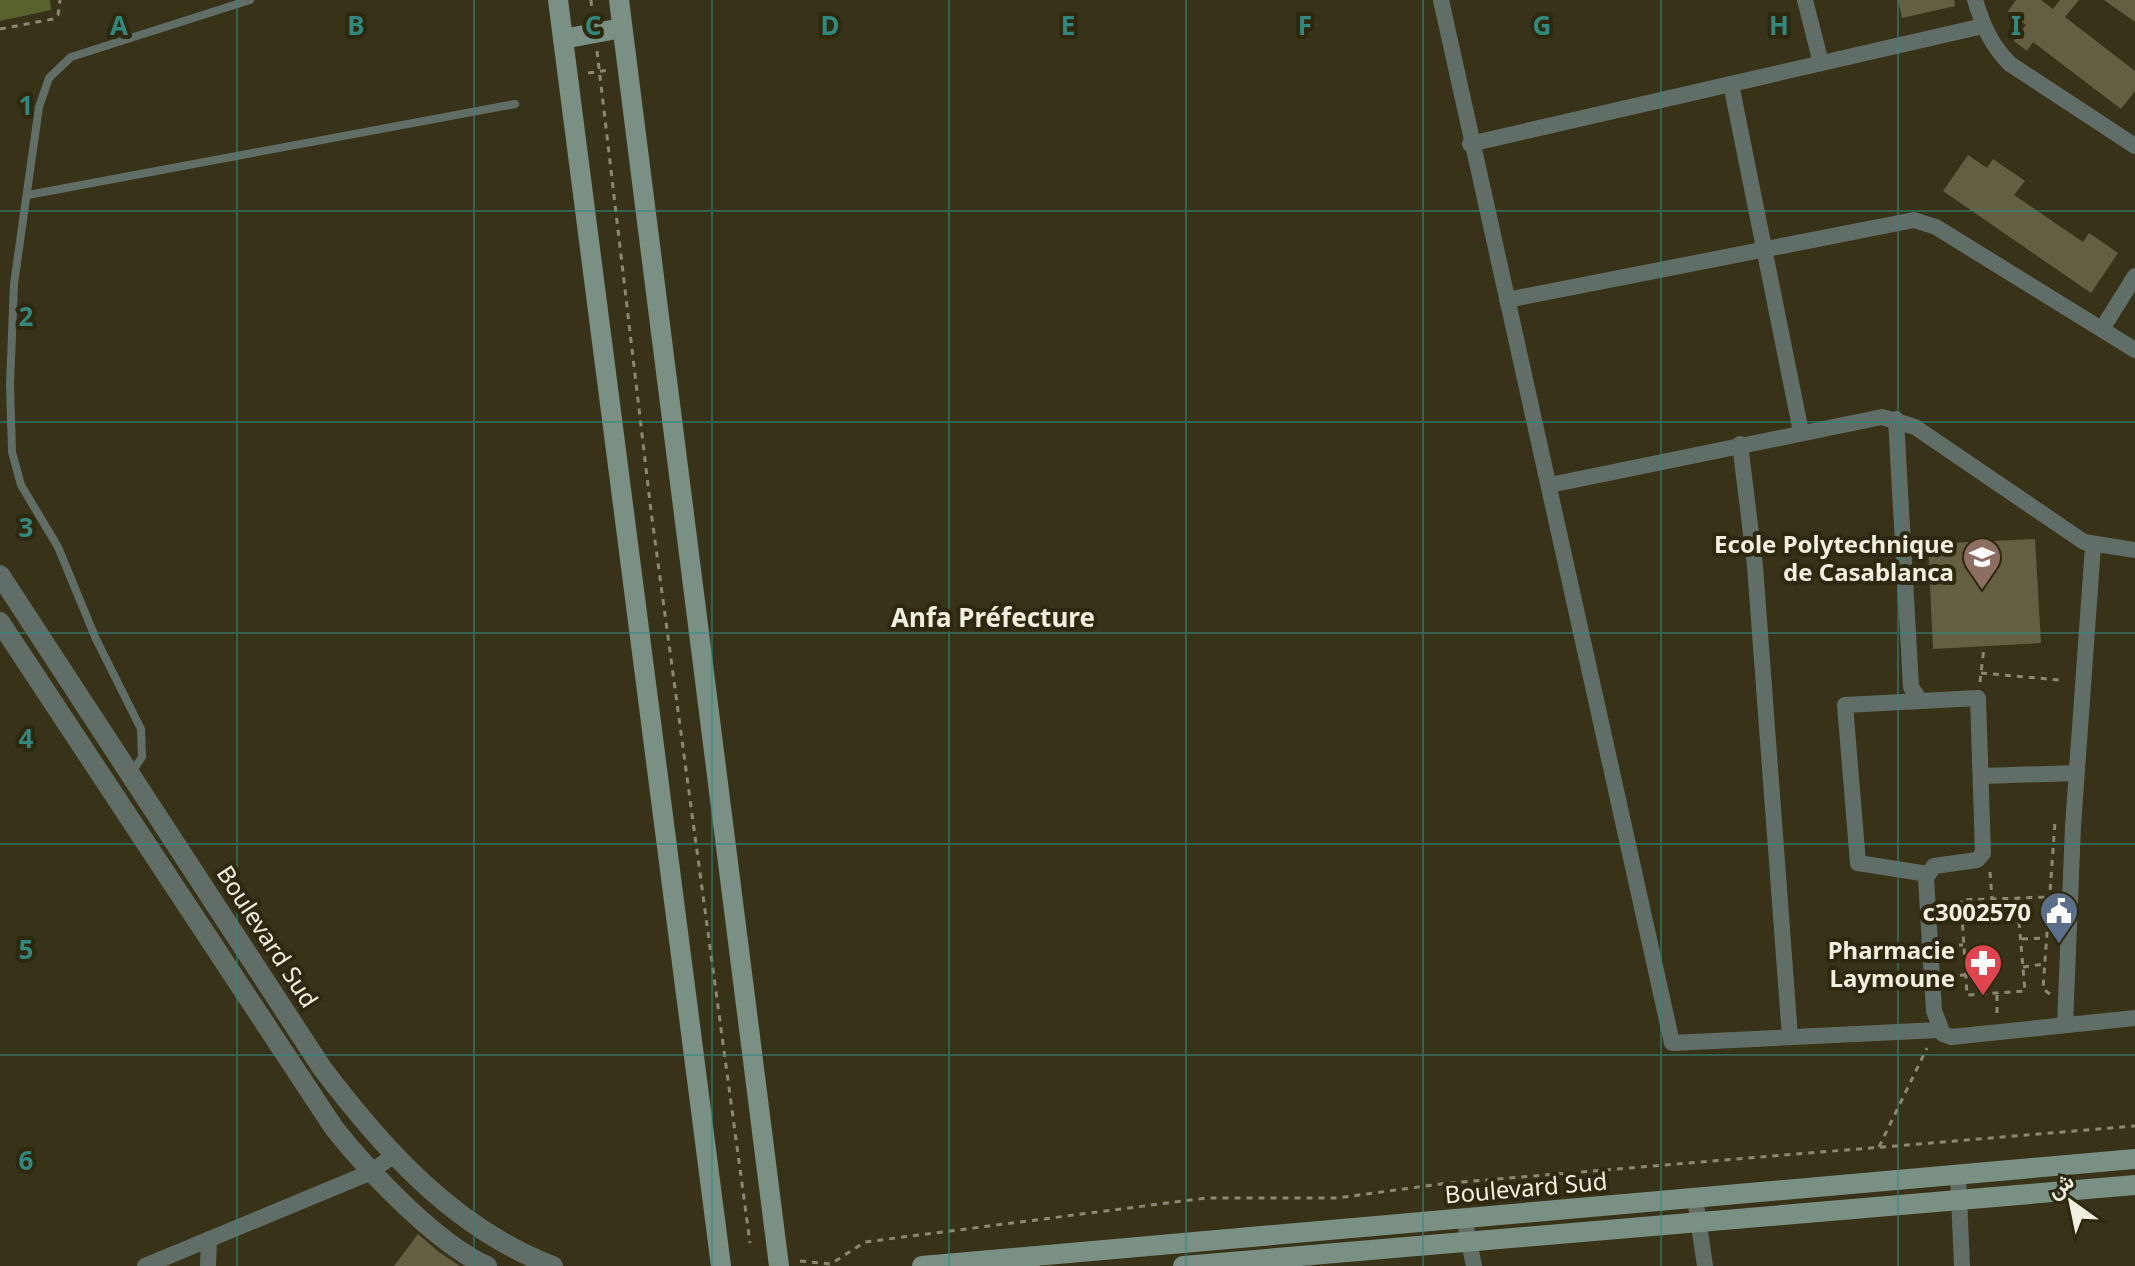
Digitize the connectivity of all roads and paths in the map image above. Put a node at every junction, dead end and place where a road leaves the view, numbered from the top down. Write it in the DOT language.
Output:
graph roads {
  1 [pos="60,0"];
  2 [pos="250,0"];
  3 [pos="558,0"];
  4 [pos="591,0"];
  5 [pos="619,0"];
  6 [pos="1441,0"];
  7 [pos="1805,0"];
  8 [pos="1975,0"];
  9 [pos="1983,26"];
  10 [pos="622,28"];
  11 [pos="0,29"];
  12 [pos="595,33"];
  13 [pos="563,39"];
  14 [pos="1821,63"];
  15 [pos="628,68"];
  16 [pos="600,71"];
  17 [pos="567,76"];
  18 [pos="1731,84"];
  19 [pos="515,104"];
  20 [pos="1470,144"];
  21 [pos="2135,146"];
  22 [pos="28,195"];
  23 [pos="1764,249"];
  24 [pos="2135,276"];
  25 [pos="1507,300"];
  26 [pos="2102,329"];
  27 [pos="2135,350"];
  28 [pos="1896,419"];
  29 [pos="1801,432"];
  30 [pos="1740,444"];
  31 [pos="1550,485"];
  32 [pos="2093,546"];
  33 [pos="2135,550"];
  34 [pos="0,575"];
  35 [pos="0,622"];
  36 [pos="1984,647"];
  37 [pos="1981,673"];
  38 [pos="2059,680"];
  39 [pos="1978,698"];
  40 [pos="1919,699"];
  41 [pos="132,772"];
  42 [pos="2076,773"];
  43 [pos="1981,776"];
  44 [pos="2060,820"];
  45 [pos="1995,868"];
  46 [pos="1928,874"];
  47 [pos="2049,897"];
  48 [pos="2017,898"];
  49 [pos="1992,899"];
  50 [pos="1961,907"];
  51 [pos="1941,921"];
  52 [pos="2046,938"];
  53 [pos="2020,939"];
  54 [pos="1943,945"];
  55 [pos="1964,945"];
  56 [pos="2045,964"];
  57 [pos="2023,967"];
  58 [pos="1966,975"];
  59 [pos="1945,976"];
  60 [pos="2058,1000"];
  61 [pos="2135,1018"];
  62 [pos="2065,1025"];
  63 [pos="1939,1030"];
  64 [pos="1790,1037"];
  65 [pos="2135,1126"];
  66 [pos="1879,1147"];
  67 [pos="393,1156"];
  68 [pos="2135,1159"];
  69 [pos="369,1173"];
  70 [pos="1958,1174"];
  71 [pos="2135,1185"];
  72 [pos="1695,1198"];
  73 [pos="1959,1199"];
  74 [pos="1464,1218"];
  75 [pos="1697,1222"];
  76 [pos="209,1239"];
  77 [pos="1233,1239"];
  78 [pos="1469,1241"];
  79 [pos="750,1243"];
  80 [pos="1050,1260"];
  81 [pos="787,1261"];
  82 [pos="1238,1264"];
  83 [pos="482,1265"];
  84 [pos="145,1266"];
  85 [pos="208,1266"];
  86 [pos="553,1266"];
  87 [pos="721,1266"];
  88 [pos="922,1266"];
  89 [pos="1183,1266"];
  90 [pos="1474,1266"];
  91 [pos="1705,1266"];
  92 [pos="1962,1266"];
  1 -- 11 [label="path"];
  2 -- 22 [label="lane"];
  3 -- 13 [label="main road"];
  4 -- 12 [label="path"];
  5 -- 10 [label="main road"];
  6 -- 20 [label="street"];
  7 -- 14 [label="street"];
  8 -- 9 [label="street"];
  9 -- 14 [label="street"];
  9 -- 21 [label="street"];
  10 -- 12 [label="main road"];
  10 -- 15 [label="main road"];
  12 -- 13 [label="main road"];
  12 -- 16 [label="path"];
  13 -- 17 [label="main road"];
  14 -- 18 [label="street"];
  15 -- 16 [label="path"];
  15 -- 81 [label="main road"];
  16 -- 17 [label="path"];
  16 -- 79 [label="path"];
  17 -- 87 [label="main road"];
  18 -- 20 [label="street"];
  18 -- 23 [label="street"];
  19 -- 22 [label="lane"];
  20 -- 25 [label="street"];
  22 -- 41 [label="lane"];
  23 -- 25 [label="street"];
  23 -- 26 [label="street"];
  23 -- 29 [label="street"];
  24 -- 26 [label="street"];
  25 -- 31 [label="street"];
  26 -- 27 [label="street"];
  28 -- 29 [label="street"];
  28 -- 32 [label="street"];
  28 -- 40 [label="street"];
  29 -- 30 [label="street"];
  30 -- 31 [label="street"];
  30 -- 64 [label="street"];
  31 -- 64 [label="street"];
  32 -- 33 [label="street"];
  32 -- 42 [label="street"];
  34 -- 41 [label="street, Boulevard Sud"];
  35 -- 69 [label="street"];
  36 -- 37 [label="path"];
  37 -- 38 [label="path"];
  37 -- 39 [label="path"];
  39 -- 40 [label="street"];
  39 -- 43 [label="street"];
  40 -- 46 [label="street"];
  41 -- 67 [label="street, Boulevard Sud"];
  42 -- 43 [label="street"];
  42 -- 62 [label="street"];
  43 -- 46 [label="street"];
  44 -- 47 [label="path"];
  45 -- 49 [label="path"];
  46 -- 63 [label="street"];
  47 -- 48 [label="path"];
  47 -- 52 [label="path"];
  48 -- 49 [label="path"];
  48 -- 53 [label="path"];
  49 -- 50 [label="path"];
  50 -- 51 [label="path"];
  50 -- 55 [label="path"];
  52 -- 53 [label="path"];
  52 -- 56 [label="path"];
  53 -- 57 [label="path"];
  54 -- 55 [label="path"];
  55 -- 58 [label="path"];
  56 -- 57 [label="path"];
  56 -- 60 [label="path"];
  57 -- 58 [label="path"];
  58 -- 59 [label="path"];
  61 -- 62 [label="street"];
  62 -- 63 [label="street"];
  63 -- 64 [label="street"];
  63 -- 66 [label="path"];
  65 -- 66 [label="path"];
  66 -- 81 [label="path"];
  67 -- 69 [label="street"];
  67 -- 86 [label="street, Boulevard Sud"];
  68 -- 70 [label="main road, Boulevard Sud"];
  69 -- 76 [label="street"];
  69 -- 83 [label="street"];
  70 -- 72 [label="main road, Boulevard Sud"];
  70 -- 73 [label="street"];
  71 -- 73 [label="main road, Boulevard Sud"];
  72 -- 74 [label="main road, Boulevard Sud"];
  72 -- 75 [label="street"];
  73 -- 75 [label="main road, Boulevard Sud"];
  73 -- 92 [label="street"];
  74 -- 77 [label="main road, Boulevard Sud"];
  74 -- 78 [label="street"];
  75 -- 78 [label="main road, Boulevard Sud"];
  75 -- 91 [label="street"];
  76 -- 84 [label="street"];
  76 -- 85 [label="street"];
  77 -- 80 [label="main road, Boulevard Sud"];
  77 -- 82 [label="street"];
  78 -- 82 [label="main road, Boulevard Sud"];
  78 -- 90 [label="street"];
  80 -- 88 [label="main road, Boulevard Sud"];
  82 -- 89 [label="main road, Boulevard Sud"];
}
